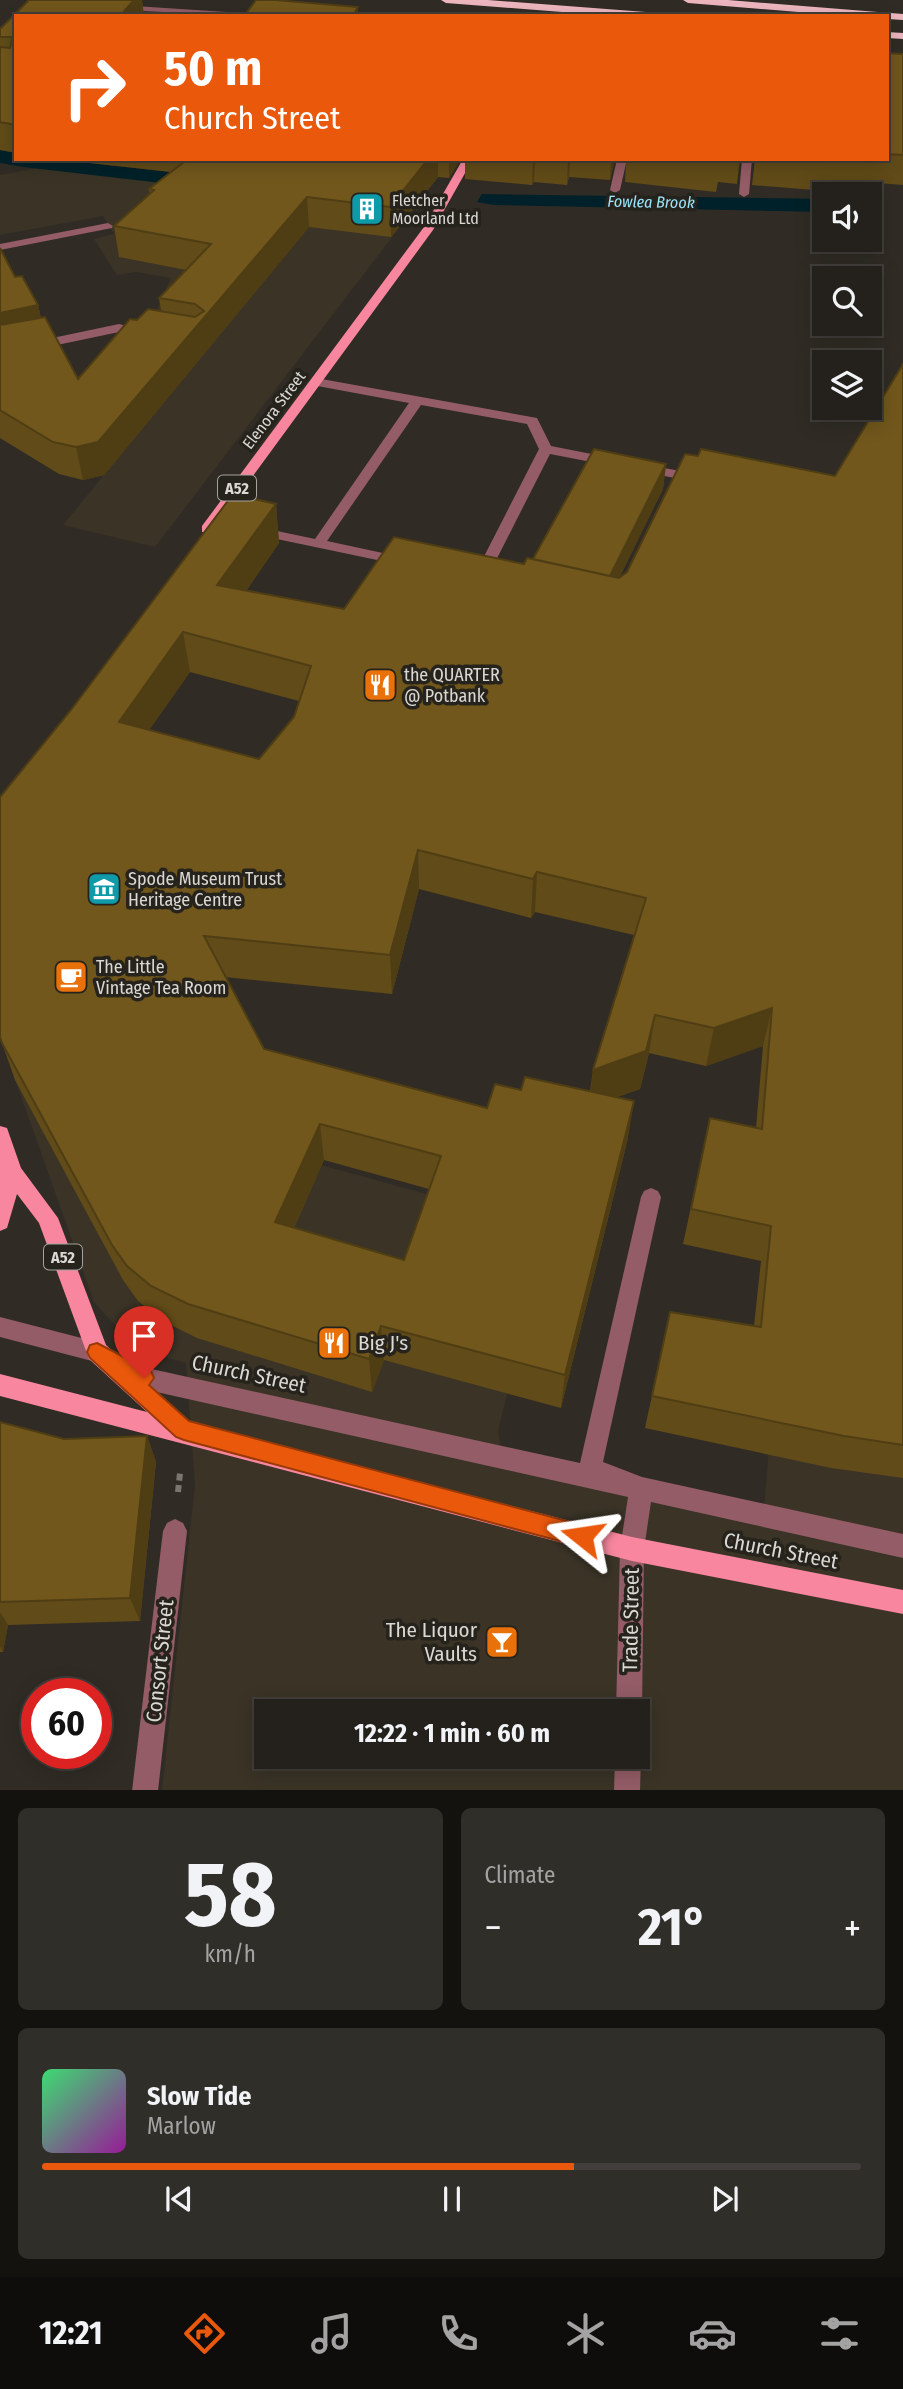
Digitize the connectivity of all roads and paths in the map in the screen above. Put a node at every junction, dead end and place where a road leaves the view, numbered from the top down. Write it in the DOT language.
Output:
graph roads {
  1 [pos="446,0"];
  2 [pos="688,0"];
  3 [pos="108,6"];
  4 [pos="215,14"];
  5 [pos="632,14"];
  6 [pos="865,14"];
  7 [pos="467,161"];
  8 [pos="622,161"];
  9 [pos="747,161"];
  10 [pos="615,190"];
  11 [pos="744,194"];
  12 [pos="108,226"];
  13 [pos="0,247"];
  14 [pos="159,335"];
  15 [pos="0,353"];
  16 [pos="316,382"];
  17 [pos="417,401"];
  18 [pos="546,449"];
  19 [pos="710,480"];
  20 [pos="227,523"];
  21 [pos="197,543"];
  22 [pos="318,544"];
  23 [pos="414,564"];
  24 [pos="480,578"];
  25 [pos="0,1134"];
  26 [pos="12,1172"];
  27 [pos="651,1198"];
  28 [pos="0,1222"];
  29 [pos="0,1327"];
  30 [pos="97,1352"];
  31 [pos="0,1385"];
  32 [pos="184,1430"];
  33 [pos="641,1488"];
  34 [pos="175,1531"];
  35 [pos="903,1546"];
  36 [pos="632,1549"];
  37 [pos="903,1602"];
  38 [pos="629,1699"];
  39 [pos="628,1769"];
  40 [pos="145,1790"];
  41 [pos="627,1790"];
  1 -- 5 [label="highway"];
  2 -- 6 [label="highway"];
  3 -- 4 [label="street"];
  7 -- 16 [label="main road, Elenora Street / A52"];
  8 -- 10 [label="street"];
  9 -- 11 [label="street"];
  12 -- 13 [label="street"];
  14 -- 15 [label="street"];
  16 -- 17 [label="street"];
  16 -- 20 [label="main road, Elenora Street / A52"];
  17 -- 18 [label="street"];
  17 -- 22 [label="street"];
  18 -- 19 [label="street"];
  18 -- 24 [label="street"];
  20 -- 21 [label="main road, Elenora Street / A52"];
  20 -- 22 [label="street"];
  22 -- 23 [label="street"];
  25 -- 26 [label="main road, A52"];
  26 -- 28 [label="main road"];
  26 -- 30 [label="main road, A52"];
  27 -- 33 [label="street"];
  29 -- 30 [label="street"];
  30 -- 32 [label="main road, Church Street / A52"];
  30 -- 33 [label="street, Church Street"];
  31 -- 32 [label="main road, A52"];
  32 -- 34 [label="path"];
  32 -- 36 [label="main road, Church Street / A52"];
  33 -- 35 [label="street, Church Street"];
  33 -- 36 [label="street, Trade Street"];
  34 -- 40 [label="street, Consort Street"];
  36 -- 37 [label="main road, Church Street / A52"];
  36 -- 38 [label="street, Trade Street"];
  39 -- 41 [label="street"];
}
